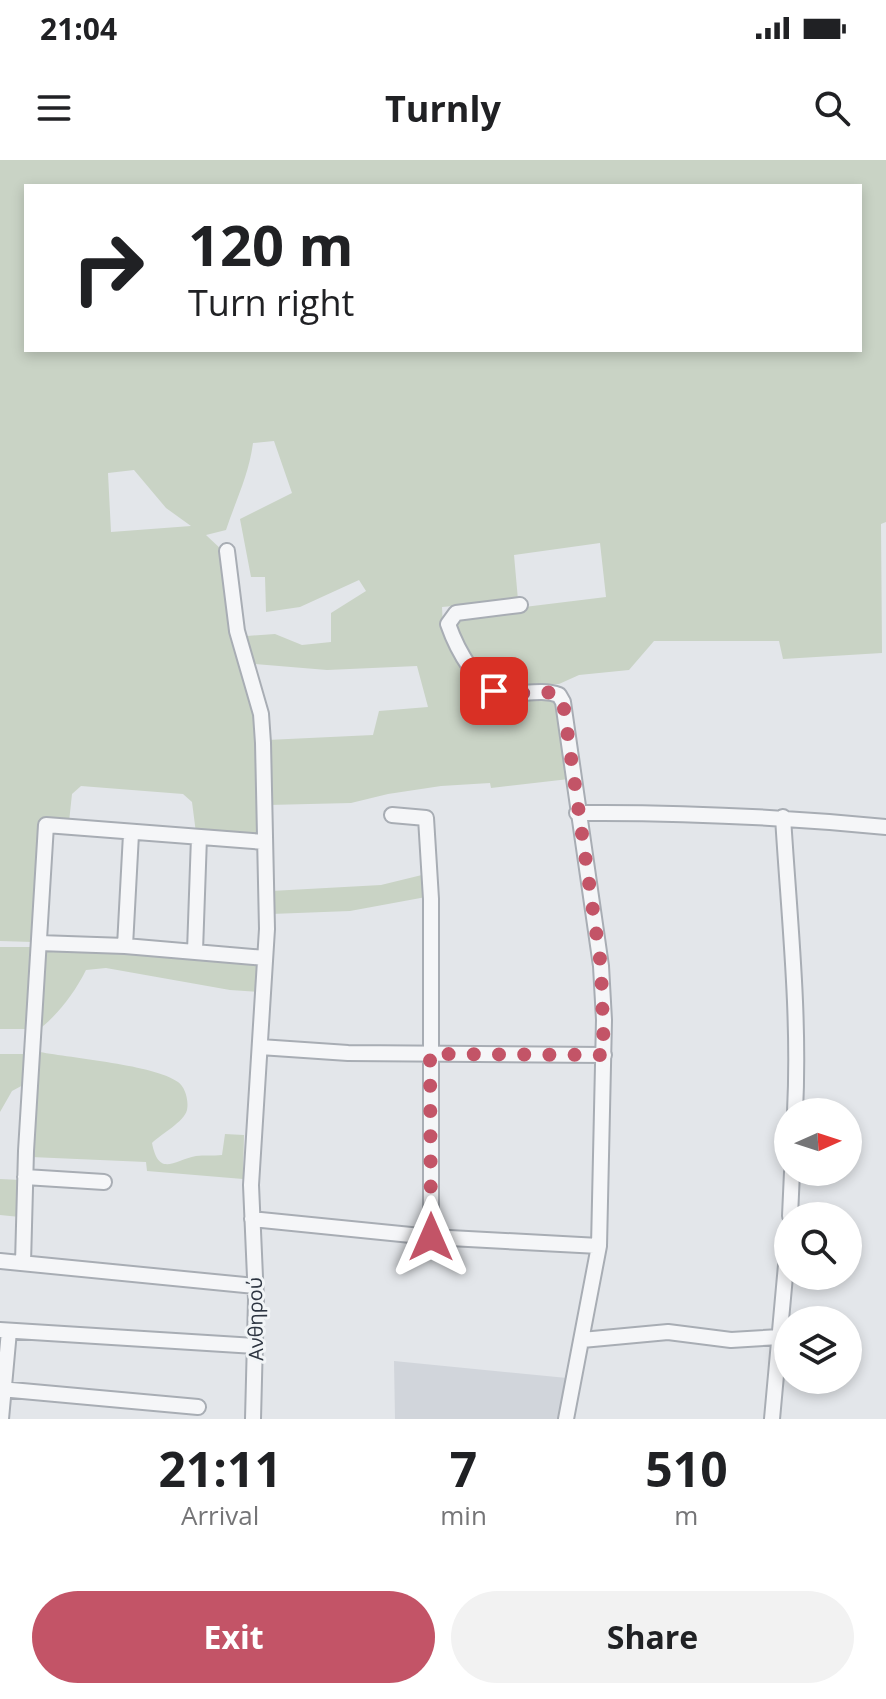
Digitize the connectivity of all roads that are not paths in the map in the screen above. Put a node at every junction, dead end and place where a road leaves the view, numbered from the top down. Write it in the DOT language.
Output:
graph roads {
  1 [pos="227,551"];
  2 [pos="520,605"];
  3 [pos="577,813"];
  4 [pos="392,815"];
  5 [pos="783,817"];
  6 [pos="886,827"];
  7 [pos="131,834"];
  8 [pos="199,837"];
  9 [pos="265,842"];
  10 [pos="39,943"];
  11 [pos="125,946"];
  12 [pos="195,951"];
  13 [pos="265,958"];
  14 [pos="260,1047"];
  15 [pos="430,1054"];
  16 [pos="604,1055"];
  17 [pos="796,1098"];
  18 [pos="25,1177"];
  19 [pos="104,1182"];
  20 [pos="252,1219"];
  21 [pos="431,1237"];
  22 [pos="599,1246"];
  23 [pos="0,1261"];
  24 [pos="23,1263"];
  25 [pos="255,1286"];
  26 [pos="4,1331"];
  27 [pos="774,1337"];
  28 [pos="582,1340"];
  29 [pos="255,1346"];
  30 [pos="2,1390"];
  31 [pos="774,1394"];
  32 [pos="198,1407"];
  33 [pos="1,1419"];
  34 [pos="253,1419"];
  35 [pos="566,1419"];
  36 [pos="772,1419"];
  1 -- 9 [label="street, Ανθηρού"];
  2 -- 3 [label="street"];
  3 -- 5 [label="street"];
  3 -- 16 [label="street"];
  4 -- 15 [label="street"];
  5 -- 6 [label="street"];
  5 -- 17 [label="street"];
  7 -- 8 [label="street"];
  7 -- 10 [label="street"];
  7 -- 11 [label="street"];
  8 -- 9 [label="street"];
  8 -- 12 [label="street"];
  9 -- 13 [label="street, Ανθηρού"];
  10 -- 11 [label="street"];
  10 -- 18 [label="street"];
  11 -- 12 [label="street"];
  12 -- 13 [label="street"];
  13 -- 14 [label="street, Ανθηρού"];
  14 -- 15 [label="street"];
  14 -- 20 [label="street, Ανθηρού"];
  15 -- 16 [label="street"];
  15 -- 21 [label="street"];
  16 -- 22 [label="street"];
  18 -- 19 [label="street"];
  18 -- 24 [label="street"];
  20 -- 21 [label="street"];
  20 -- 25 [label="street, Ανθηρού"];
  21 -- 22 [label="street"];
  22 -- 28 [label="street"];
  23 -- 24 [label="street"];
  24 -- 25 [label="street"];
  25 -- 29 [label="street, Ανθηρού"];
  26 -- 29 [label="street"];
  26 -- 30 [label="street"];
  27 -- 28 [label="street"];
  28 -- 35 [label="street"];
  29 -- 34 [label="street, Ανθηρού"];
  30 -- 32 [label="street"];
  30 -- 33 [label="street"];
  31 -- 36 [label="street"];
}
